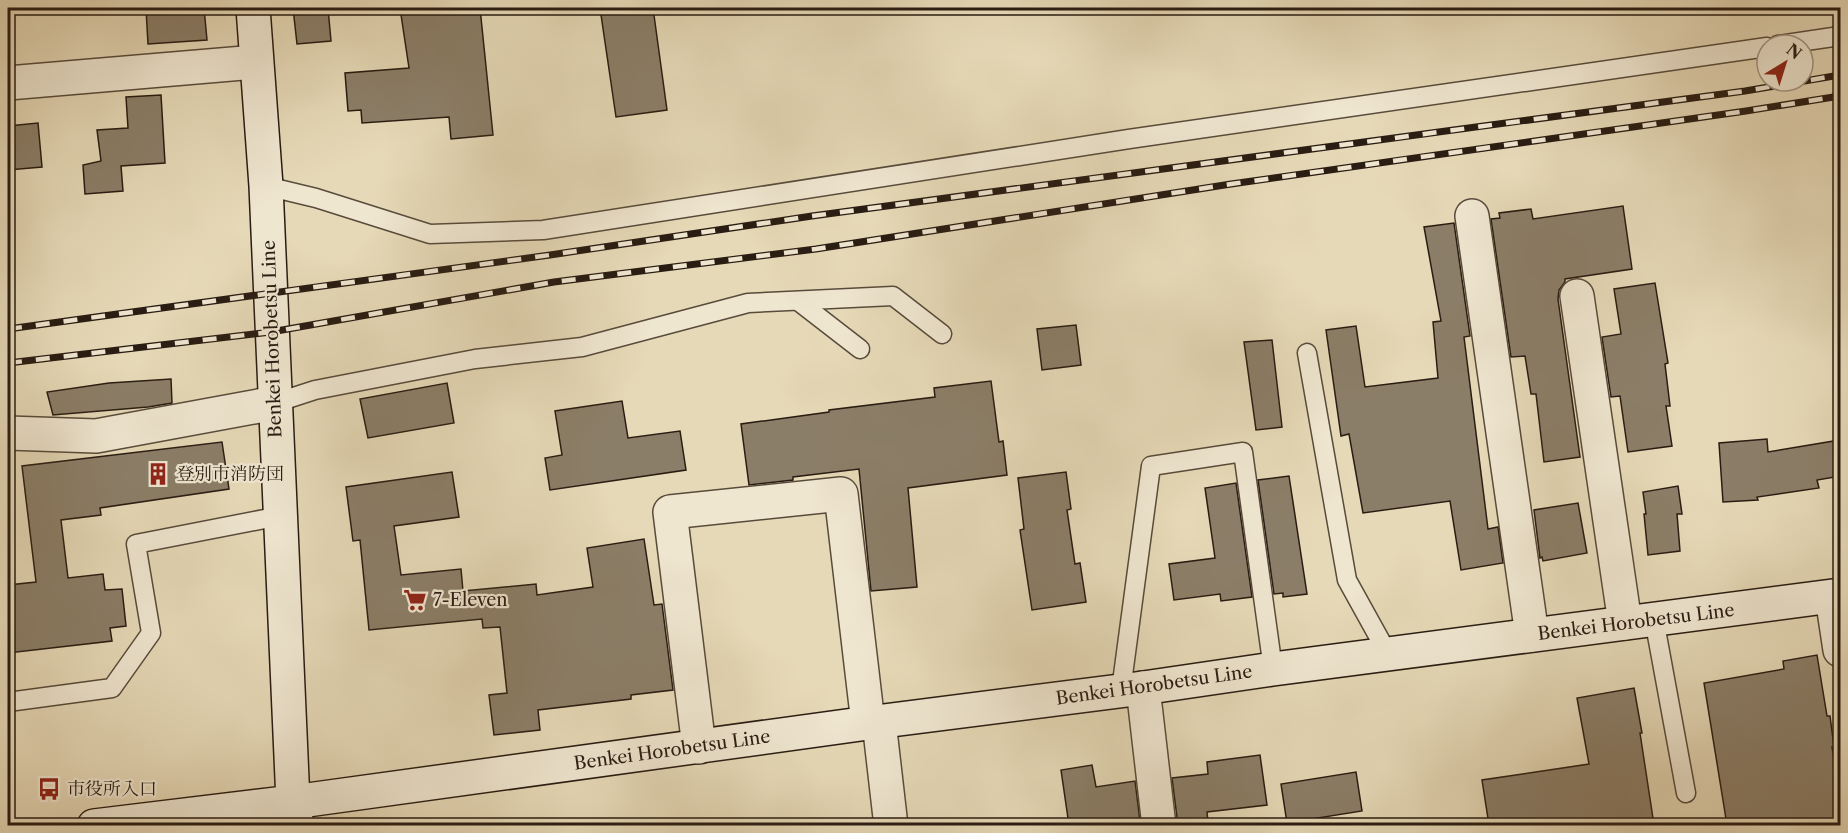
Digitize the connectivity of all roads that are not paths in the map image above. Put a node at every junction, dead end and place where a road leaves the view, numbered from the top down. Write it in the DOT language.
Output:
graph roads {
  1 [pos="253,8"];
  2 [pos="1840,36"];
  3 [pos="1815,40"];
  4 [pos="1755,49"];
  5 [pos="256,62"];
  6 [pos="8,83"];
  7 [pos="266,186"];
  8 [pos="1472,216"];
  9 [pos="1577,296"];
  10 [pos="798,301"];
  11 [pos="942,334"];
  12 [pos="860,349"];
  13 [pos="1307,353"];
  14 [pos="274,403"];
  15 [pos="8,434"];
  16 [pos="280,516"];
  17 [pos="1836,596"];
  18 [pos="1639,621"];
  19 [pos="1532,635"];
  20 [pos="1840,650"];
  21 [pos="1388,654"];
  22 [pos="1273,669"];
  23 [pos="1132,689"];
  24 [pos="8,702"];
  25 [pos="874,723"];
  26 [pos="699,747"];
  27 [pos="1686,793"];
  28 [pos="295,814"];
  29 [pos="138,823"];
  30 [pos="94,825"];
  31 [pos="891,825"];
  32 [pos="1159,825"];
  1 -- 5 [label="main road, Benkei Horobetsu Line"];
  2 -- 3 [label="lane"];
  4 -- 7 [label="lane"];
  5 -- 6 [label="main road"];
  5 -- 7 [label="main road, Benkei Horobetsu Line"];
  7 -- 14 [label="main road, Benkei Horobetsu Line"];
  8 -- 19 [label="main road"];
  9 -- 18 [label="main road"];
  10 -- 11 [label="lane"];
  10 -- 12 [label="lane"];
  10 -- 14 [label="lane"];
  13 -- 21 [label="lane"];
  14 -- 15 [label="main road"];
  14 -- 16 [label="main road, Benkei Horobetsu Line"];
  16 -- 24 [label="lane"];
  16 -- 28 [label="main road, Benkei Horobetsu Line"];
  17 -- 18 [label="main road, Benkei Horobetsu Line"];
  17 -- 20 [label="main road"];
  18 -- 19 [label="main road, Benkei Horobetsu Line"];
  18 -- 27 [label="lane"];
  19 -- 21 [label="main road, Benkei Horobetsu Line"];
  21 -- 22 [label="main road, Benkei Horobetsu Line"];
  22 -- 23 [label="main road, Benkei Horobetsu Line"];
  22 -- 23 [label="lane"];
  23 -- 25 [label="main road, Benkei Horobetsu Line"];
  23 -- 32 [label="main road"];
  25 -- 26 [label="main road, Benkei Horobetsu Line"];
  25 -- 26 [label="main road"];
  25 -- 31 [label="main road"];
  26 -- 28 [label="main road, Benkei Horobetsu Line"];
  28 -- 29 [label="main road"];
  29 -- 30 [label="main road"];
}
